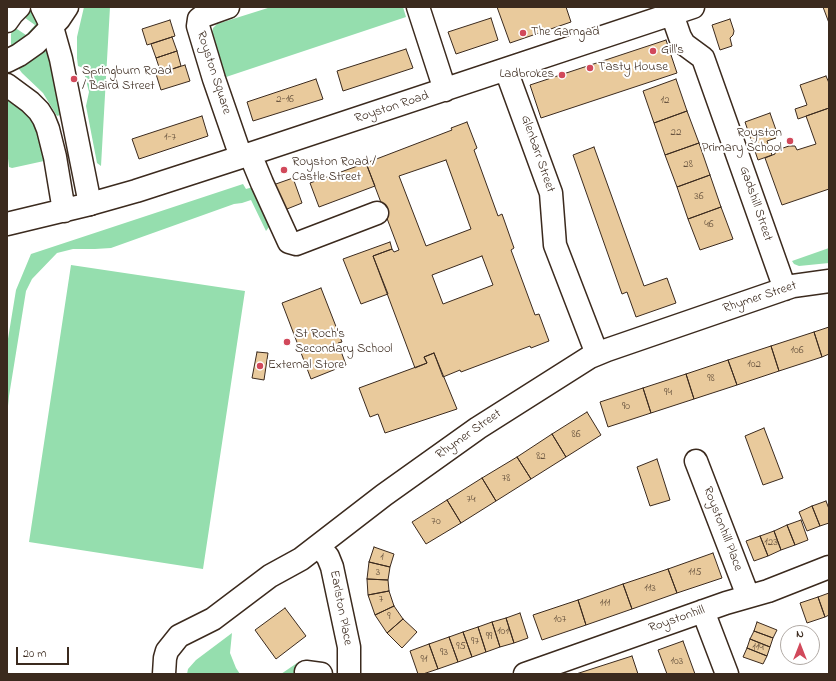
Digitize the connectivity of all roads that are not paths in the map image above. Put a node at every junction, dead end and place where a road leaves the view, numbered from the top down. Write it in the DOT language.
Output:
graph roads {
  1 [pos="19,7"];
  2 [pos="42,7"];
  3 [pos="67,7"];
  4 [pos="228,7"];
  5 [pos="418,7"];
  6 [pos="693,7"];
  7 [pos="672,14"];
  8 [pos="7,21"];
  9 [pos="52,27"];
  10 [pos="7,61"];
  11 [pos="7,65"];
  12 [pos="506,70"];
  13 [pos="7,85"];
  14 [pos="445,90"];
  15 [pos="39,112"];
  16 [pos="246,156"];
  17 [pos="90,204"];
  18 [pos="64,211"];
  19 [pos="377,213"];
  20 [pos="7,224"];
  21 [pos="829,281"];
  22 [pos="785,289"];
  23 [pos="596,354"];
  24 [pos="696,461"];
  25 [pos="319,546"];
  26 [pos="829,567"];
  27 [pos="748,596"];
  28 [pos="703,611"];
  29 [pos="164,674"];
  30 [pos="349,674"];
  31 [pos="525,674"];
  32 [pos="727,674"];
  1 -- 8 [label="street"];
  2 -- 9 [label="street"];
  3 -- 9 [label="street"];
  4 -- 16 [label="street, Royston Square"];
  5 -- 14 [label="street"];
  6 -- 7 [label="street, Royston Road"];
  7 -- 12 [label="street, Royston Road"];
  7 -- 22 [label="street, Gadshill Street"];
  9 -- 10 [label="street"];
  9 -- 17 [label="street"];
  11 -- 15 [label="street"];
  12 -- 14 [label="street, Royston Road"];
  12 -- 23 [label="street, Glenbarr Street"];
  13 -- 15 [label="street"];
  14 -- 16 [label="street, Royston Road"];
  15 -- 18 [label="street"];
  16 -- 17 [label="street, Royston Road"];
  16 -- 19 [label="street, Royston Square"];
  17 -- 18 [label="street, Royston Road"];
  18 -- 20 [label="street, Royston Road"];
  21 -- 22 [label="street, Rhymer Street"];
  22 -- 23 [label="street, Rhymer Street"];
  23 -- 25 [label="street, Rhymer Street"];
  24 -- 27 [label="street, Roystonhill Place"];
  25 -- 29 [label="street, Rhymer Street"];
  25 -- 30 [label="street, Earlston Place"];
  26 -- 27 [label="street, Roystonhill"];
  27 -- 28 [label="street, Roystonhill"];
  28 -- 31 [label="street, Roystonhill"];
  28 -- 32 [label="street"];
}
